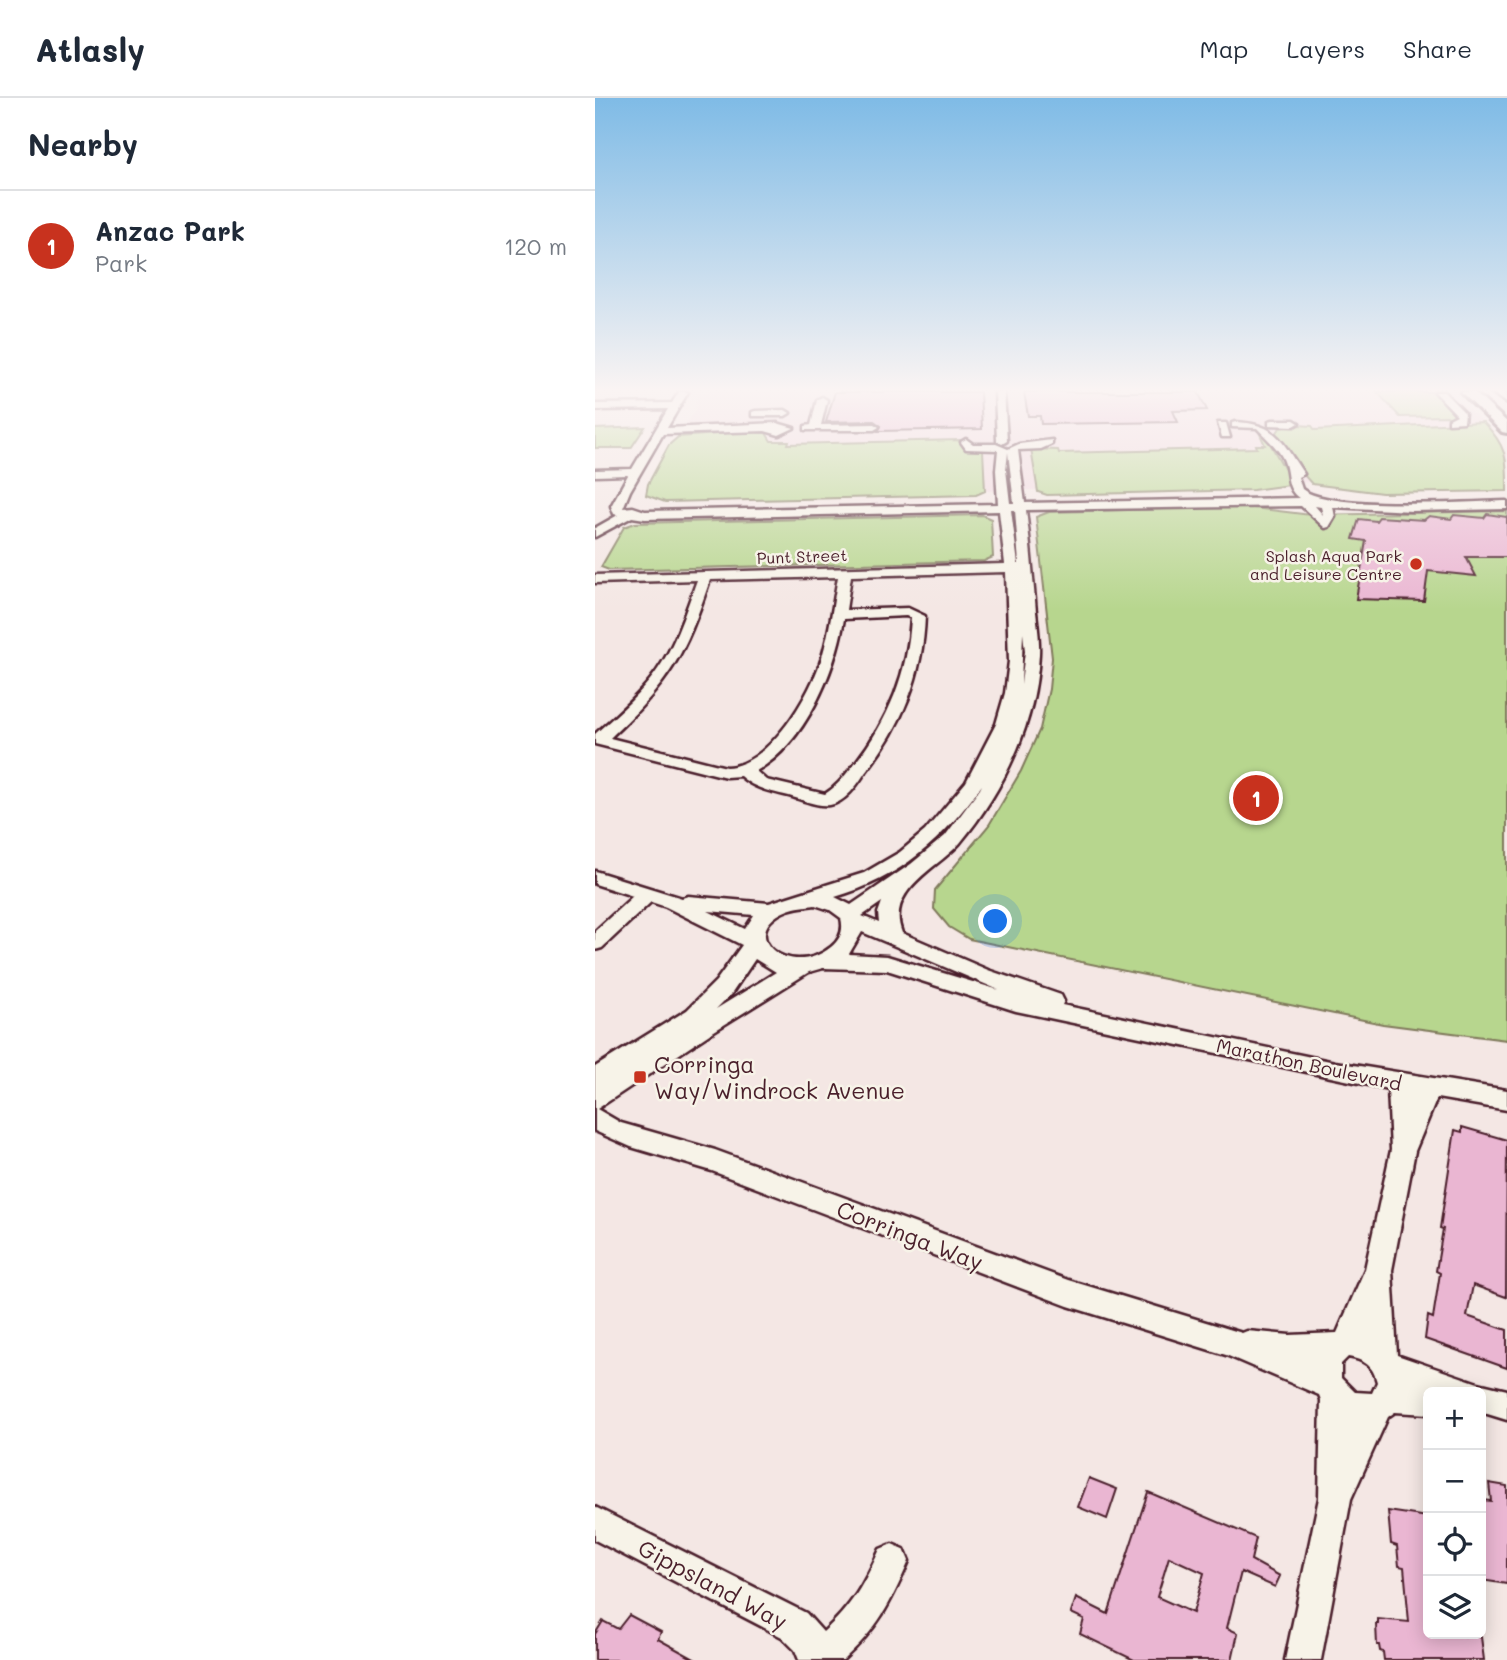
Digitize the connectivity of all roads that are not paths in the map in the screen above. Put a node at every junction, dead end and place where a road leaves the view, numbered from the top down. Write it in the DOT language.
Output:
graph roads {
  1 [pos="639,465"];
  2 [pos="1009,465"];
  3 [pos="1290,467"];
  4 [pos="635,472"];
  5 [pos="595,473"];
  6 [pos="1507,497"];
  7 [pos="1301,498"];
  8 [pos="1328,500"];
  9 [pos="1435,502"];
  10 [pos="1012,504"];
  11 [pos="1507,505"];
  12 [pos="630,509"];
  13 [pos="595,533"];
  14 [pos="1017,568"];
  15 [pos="845,573"];
  16 [pos="705,576"];
  17 [pos="595,579"];
  18 [pos="837,615"];
  19 [pos="596,740"];
  20 [pos="744,770"];
  21 [pos="918,868"];
  22 [pos="595,877"];
  23 [pos="648,893"];
  24 [pos="799,899"];
  25 [pos="673,902"];
  26 [pos="771,910"];
  27 [pos="851,918"];
  28 [pos="894,938"];
  29 [pos="595,943"];
  30 [pos="753,943"];
  31 [pos="814,963"];
  32 [pos="1113,1022"];
  33 [pos="595,1079"];
  34 [pos="1399,1083"];
  35 [pos="1428,1088"];
  36 [pos="595,1100"];
  37 [pos="1507,1100"];
  38 [pos="595,1118"];
  39 [pos="1403,1151"];
  40 [pos="1379,1269"];
  41 [pos="1229,1342"];
  42 [pos="1341,1346"];
  43 [pos="1386,1362"];
  44 [pos="1454,1387"];
  45 [pos="1332,1390"];
  46 [pos="1423,1399"];
  47 [pos="1486,1399"];
  48 [pos="1383,1402"];
  49 [pos="1486,1404"];
  50 [pos="1507,1406"];
  51 [pos="1335,1498"];
  52 [pos="595,1523"];
  53 [pos="892,1561"];
  54 [pos="817,1660"];
  55 [pos="1303,1660"];
  1 -- 4 [label="street"];
  2 -- 10 [label="street"];
  3 -- 7 [label="street"];
  3 -- 8 [label="street"];
  4 -- 5 [label="street"];
  4 -- 12 [label="street"];
  6 -- 9 [label="street"];
  7 -- 8 [label="street"];
  7 -- 8 [label="street"];
  7 -- 9 [label="street"];
  7 -- 10 [label="street"];
  8 -- 9 [label="street"];
  9 -- 11 [label="street"];
  10 -- 12 [label="street"];
  10 -- 14 [label="street"];
  12 -- 13 [label="street"];
  14 -- 15 [label="street, Punt Street"];
  14 -- 21 [label="street"];
  14 -- 24 [label="street"];
  15 -- 16 [label="street, Punt Street"];
  15 -- 18 [label="street"];
  16 -- 17 [label="street, Punt Street"];
  16 -- 19 [label="street"];
  18 -- 20 [label="street"];
  18 -- 20 [label="street"];
  19 -- 20 [label="street"];
  21 -- 27 [label="street"];
  21 -- 28 [label="street"];
  22 -- 23 [label="street"];
  23 -- 25 [label="street"];
  23 -- 29 [label="street"];
  24 -- 26 [label="street"];
  24 -- 27 [label="street"];
  25 -- 26 [label="street"];
  25 -- 30 [label="street"];
  26 -- 30 [label="street"];
  27 -- 28 [label="street, Marathon Boulevard"];
  27 -- 31 [label="street"];
  28 -- 32 [label="street, Marathon Boulevard"];
  30 -- 31 [label="street"];
  30 -- 33 [label="street"];
  31 -- 32 [label="street, Marathon Boulevard"];
  31 -- 36 [label="street"];
  32 -- 34 [label="street, Marathon Boulevard"];
  34 -- 35 [label="street, Marathon Boulevard"];
  34 -- 39 [label="street"];
  35 -- 37 [label="street, Marathon Boulevard"];
  35 -- 39 [label="street"];
  38 -- 41 [label="street, Corringa Way"];
  39 -- 40 [label="street"];
  40 -- 42 [label="street"];
  40 -- 43 [label="street"];
  41 -- 42 [label="street, Corringa Way"];
  41 -- 45 [label="street, Corringa Way"];
  42 -- 43 [label="street"];
  42 -- 45 [label="street"];
  43 -- 44 [label="street"];
  43 -- 48 [label="street"];
  45 -- 48 [label="street"];
  45 -- 51 [label="street"];
  46 -- 48 [label="street"];
  47 -- 50 [label="street"];
  48 -- 51 [label="street"];
  49 -- 50 [label="street"];
  51 -- 55 [label="street"];
  52 -- 54 [label="street, Gippsland Way"];
  53 -- 54 [label="street, Gippsland Way"];
}
